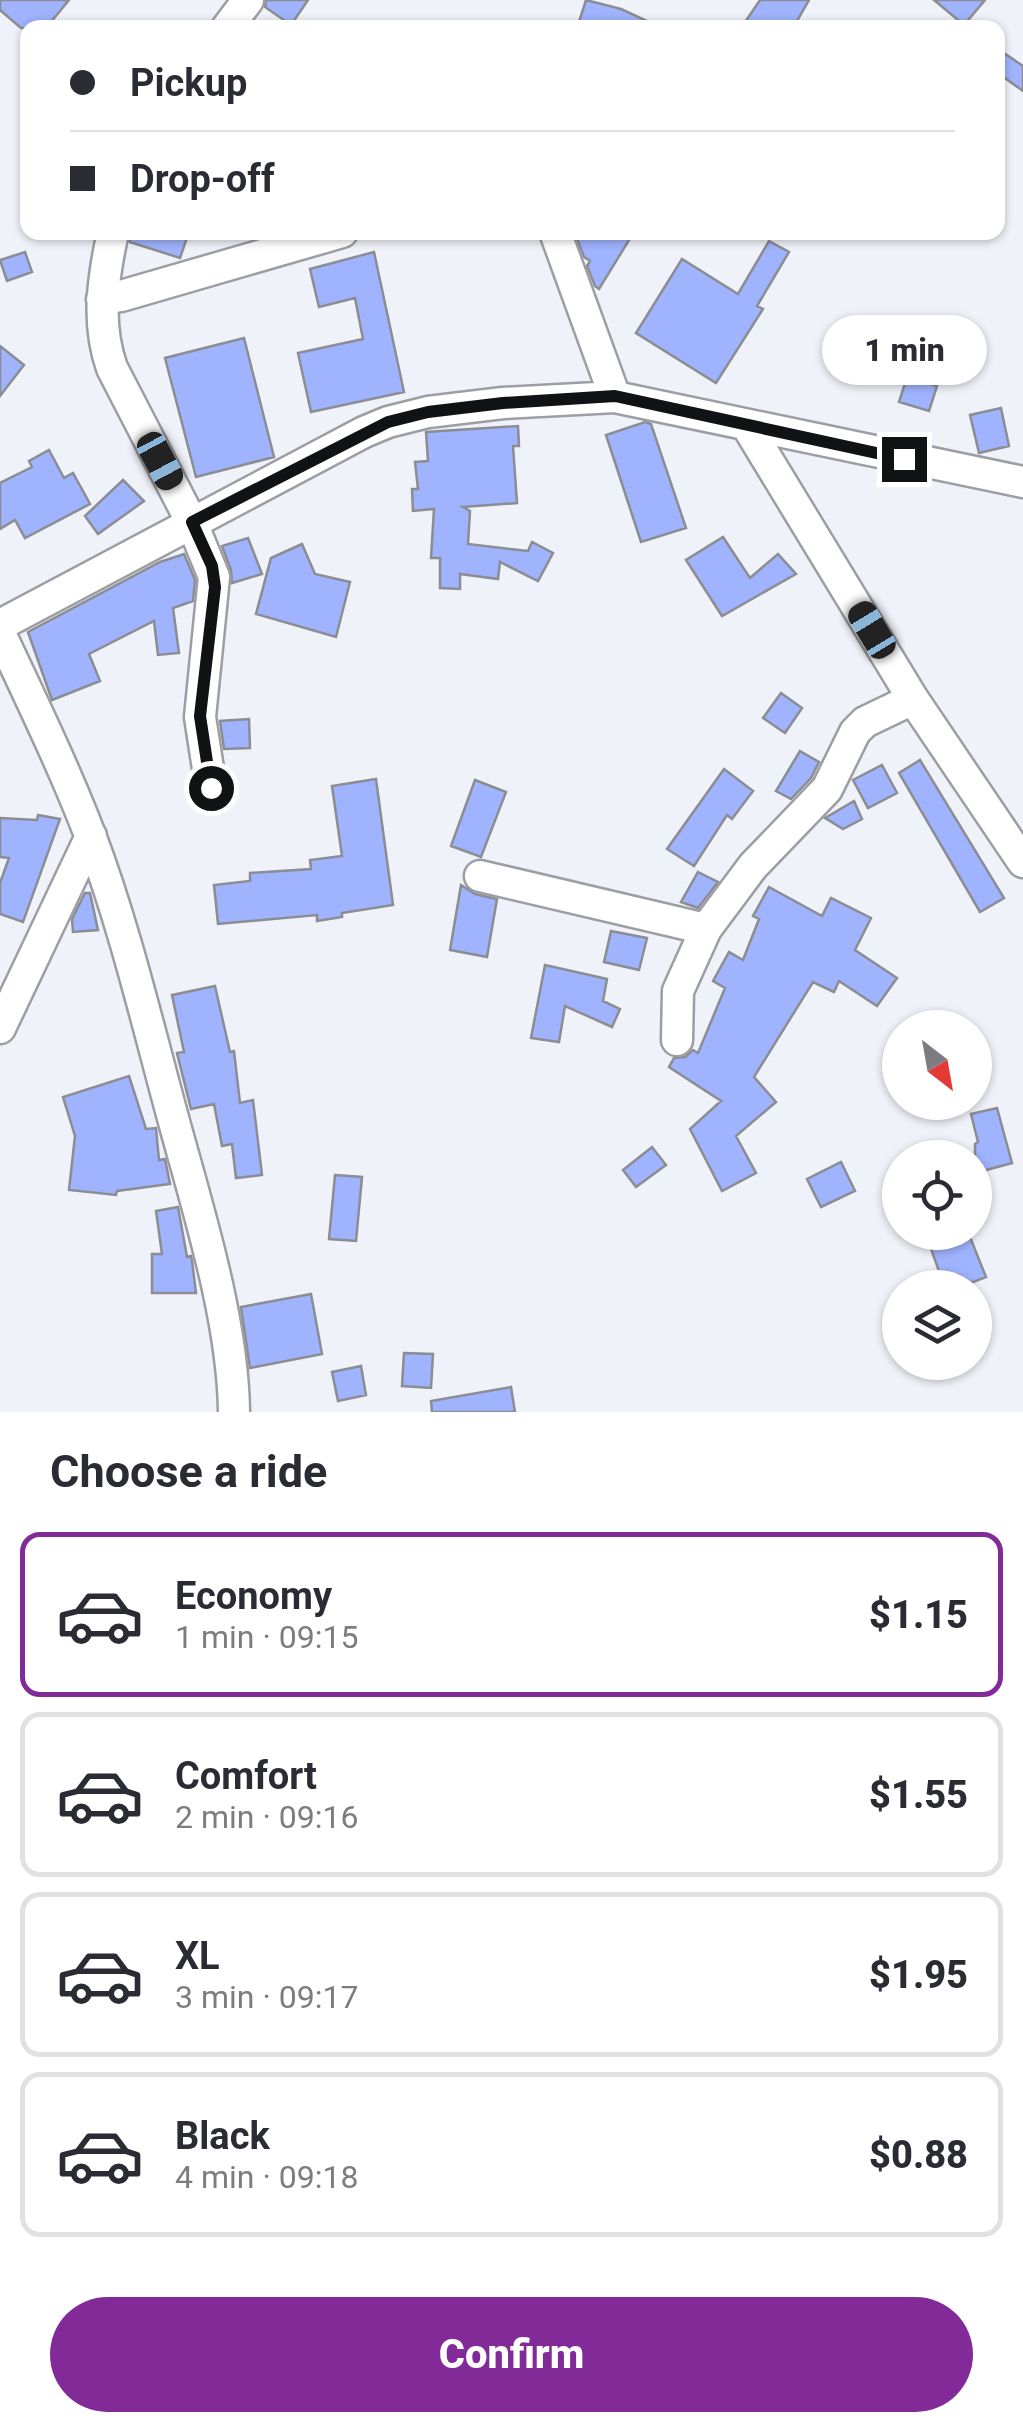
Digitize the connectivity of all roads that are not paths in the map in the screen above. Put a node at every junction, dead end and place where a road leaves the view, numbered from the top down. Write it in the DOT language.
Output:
graph roads {
  1 [pos="112,240"];
  2 [pos="314,240"];
  3 [pos="558,240"];
  4 [pos="102,299"];
  5 [pos="615,396"];
  6 [pos="747,426"];
  7 [pos="1023,482"];
  8 [pos="192,522"];
  9 [pos="0,625"];
  10 [pos="0,633"];
  11 [pos="913,698"];
  12 [pos="211,788"];
  13 [pos="90,836"];
  14 [pos="1023,862"];
  15 [pos="480,876"];
  16 [pos="706,929"];
  17 [pos="0,1028"];
  18 [pos="677,1040"];
  19 [pos="234,1412"];
  1 -- 4 [label="street"];
  2 -- 4 [label="street"];
  3 -- 5 [label="street"];
  4 -- 8 [label="street"];
  5 -- 6 [label="street"];
  5 -- 8 [label="street"];
  6 -- 7 [label="street"];
  6 -- 11 [label="street"];
  8 -- 9 [label="street"];
  8 -- 12 [label="street"];
  10 -- 13 [label="street"];
  11 -- 14 [label="street"];
  11 -- 16 [label="street"];
  13 -- 17 [label="street"];
  13 -- 19 [label="street"];
  15 -- 16 [label="street"];
  16 -- 18 [label="street"];
}
